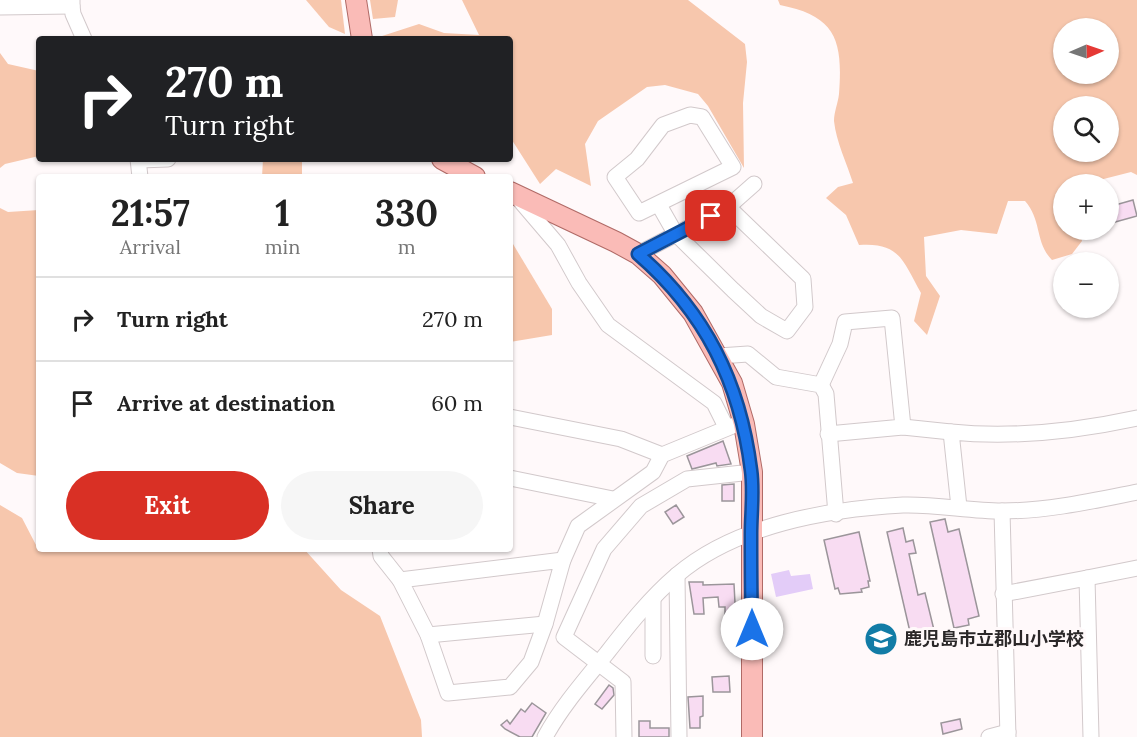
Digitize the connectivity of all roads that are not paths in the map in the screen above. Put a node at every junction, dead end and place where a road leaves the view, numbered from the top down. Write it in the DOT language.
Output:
graph roads {
  1 [pos="356,0"];
  2 [pos="72,3"];
  3 [pos="0,8"];
  4 [pos="83,36"];
  5 [pos="362,36"];
  6 [pos="448,162"];
  7 [pos="470,174"];
  8 [pos="754,184"];
  9 [pos="514,194"];
  10 [pos="659,205"];
  11 [pos="728,207"];
  12 [pos="675,233"];
  13 [pos="638,254"];
  14 [pos="719,356"];
  15 [pos="821,385"];
  16 [pos="513,418"];
  17 [pos="1137,418"];
  18 [pos="735,425"];
  19 [pos="903,427"];
  20 [pos="951,432"];
  21 [pos="828,434"];
  22 [pos="662,455"];
  23 [pos="752,472"];
  24 [pos="513,479"];
  25 [pos="1137,492"];
  26 [pos="614,499"];
  27 [pos="959,507"];
  28 [pos="1002,511"];
  29 [pos="836,514"];
  30 [pos="751,532"];
  31 [pos="380,552"];
  32 [pos="563,560"];
  33 [pos="1137,568"];
  34 [pos="676,575"];
  35 [pos="1087,578"];
  36 [pos="400,580"];
  37 [pos="1003,594"];
  38 [pos="653,600"];
  39 [pos="546,624"];
  40 [pos="428,635"];
  41 [pos="653,656"];
  42 [pos="598,664"];
  43 [pos="1008,735"];
  44 [pos="545,737"];
  45 [pos="624,737"];
  46 [pos="679,737"];
  47 [pos="752,737"];
  48 [pos="989,737"];
  49 [pos="1091,737"];
  1 -- 5 [label="main road"];
  2 -- 3 [label="street"];
  2 -- 4 [label="street"];
  6 -- 7 [label="main road"];
  8 -- 11 [label="street"];
  9 -- 13 [label="main road"];
  9 -- 18 [label="street"];
  10 -- 10 [label="street"];
  10 -- 12 [label="street"];
  11 -- 12 [label="street"];
  11 -- 12 [label="street"];
  12 -- 13 [label="street"];
  13 -- 14 [label="main road"];
  14 -- 15 [label="street"];
  14 -- 18 [label="main road"];
  15 -- 19 [label="street"];
  15 -- 21 [label="street"];
  16 -- 22 [label="street"];
  17 -- 20 [label="street"];
  18 -- 22 [label="street"];
  18 -- 23 [label="main road"];
  19 -- 20 [label="street"];
  19 -- 21 [label="street"];
  20 -- 27 [label="street"];
  21 -- 29 [label="street"];
  22 -- 26 [label="street"];
  23 -- 30 [label="main road"];
  23 -- 42 [label="street"];
  24 -- 26 [label="street"];
  25 -- 28 [label="street"];
  26 -- 32 [label="street"];
  27 -- 28 [label="street"];
  27 -- 29 [label="street"];
  28 -- 37 [label="street"];
  29 -- 30 [label="street"];
  30 -- 34 [label="street"];
  30 -- 47 [label="main road"];
  31 -- 36 [label="street"];
  32 -- 36 [label="street"];
  32 -- 39 [label="street"];
  33 -- 35 [label="street"];
  34 -- 38 [label="street"];
  34 -- 46 [label="street"];
  35 -- 37 [label="street"];
  35 -- 49 [label="street"];
  36 -- 40 [label="street"];
  37 -- 43 [label="street"];
  38 -- 41 [label="street"];
  38 -- 42 [label="street"];
  39 -- 40 [label="street"];
  39 -- 40 [label="street"];
  42 -- 44 [label="street"];
  42 -- 45 [label="street"];
  43 -- 48 [label="street"];
}
